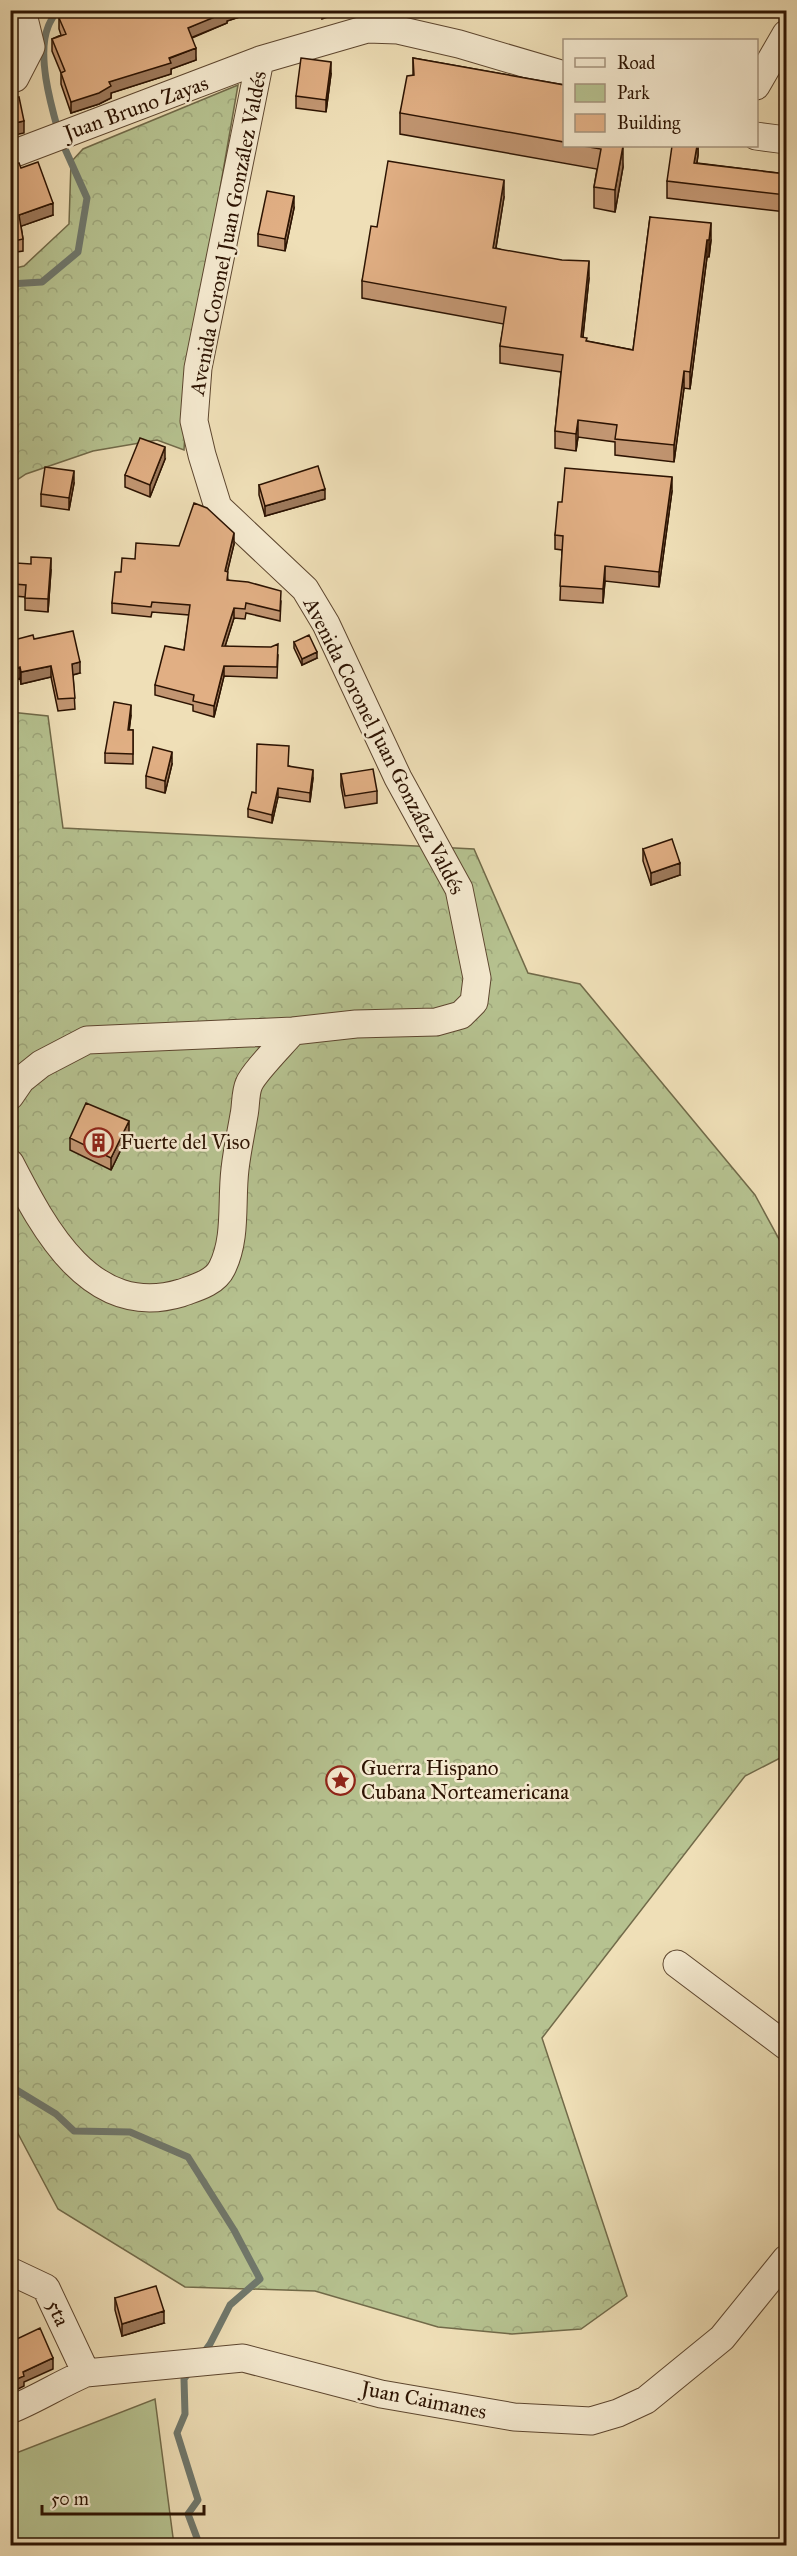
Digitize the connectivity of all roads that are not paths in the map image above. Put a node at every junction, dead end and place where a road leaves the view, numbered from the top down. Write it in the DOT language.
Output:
graph roads {
  1 [pos="22,10"];
  2 [pos="786,34"];
  3 [pos="260,60"];
  4 [pos="563,75"];
  5 [pos="10,80"];
  6 [pos="758,83"];
  7 [pos="758,136"];
  8 [pos="786,140"];
  9 [pos="10,155"];
  10 [pos="293,1031"];
  11 [pos="10,1096"];
  12 [pos="10,1163"];
  13 [pos="677,1964"];
  14 [pos="786,2046"];
  15 [pos="786,2259"];
  16 [pos="10,2271"];
  17 [pos="86,2373"];
  18 [pos="10,2410"];
  1 -- 5 [label="street"];
  2 -- 6 [label="street"];
  3 -- 4 [label="street, Juan Bruno Zayas"];
  3 -- 9 [label="street, Juan Bruno Zayas"];
  3 -- 10 [label="street, Avenida Coronel Juan González Valdés"];
  7 -- 8 [label="street"];
  10 -- 11 [label="street, Avenida Coronel Juan González Valdés"];
  10 -- 12 [label="street"];
  13 -- 14 [label="street"];
  15 -- 17 [label="street, Juan Caimanes"];
  16 -- 17 [label="street, 5ta"];
  17 -- 18 [label="street, Juan Caimanes"];
}
